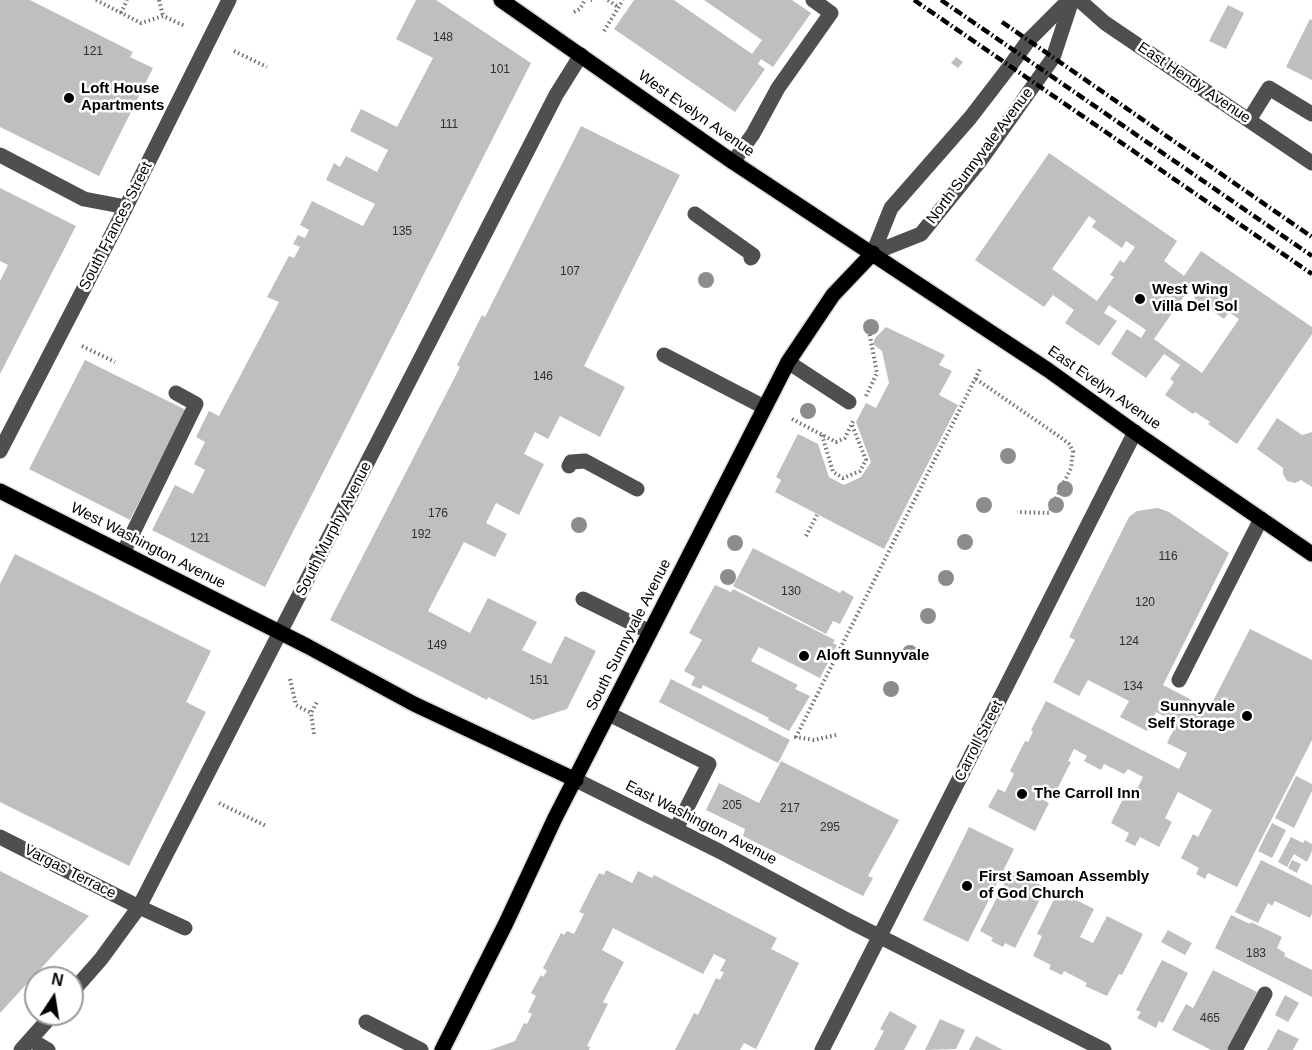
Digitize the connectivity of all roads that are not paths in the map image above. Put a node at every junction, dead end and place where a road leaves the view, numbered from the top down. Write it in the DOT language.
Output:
graph roads {
  1 [pos="229,0"];
  2 [pos="501,0"];
  3 [pos="813,0"];
  4 [pos="1071,0"];
  5 [pos="1079,0"];
  6 [pos="581,56"];
  7 [pos="1312,114"];
  8 [pos="1249,120"];
  9 [pos="0,155"];
  10 [pos="733,162"];
  11 [pos="1312,163"];
  12 [pos="126,207"];
  13 [pos="695,214"];
  14 [pos="873,253"];
  15 [pos="751,258"];
  16 [pos="664,355"];
  17 [pos="788,362"];
  18 [pos="176,393"];
  19 [pos="849,402"];
  20 [pos="764,407"];
  21 [pos="1135,432"];
  22 [pos="0,451"];
  23 [pos="569,466"];
  24 [pos="637,489"];
  25 [pos="0,491"];
  26 [pos="1261,519"];
  27 [pos="123,553"];
  28 [pos="1312,554"];
  29 [pos="583,599"];
  30 [pos="280,632"];
  31 [pos="650,632"];
  32 [pos="1179,680"];
  33 [pos="609,714"];
  34 [pos="576,780"];
  35 [pos="676,830"];
  36 [pos="0,837"];
  37 [pos="139,907"];
  38 [pos="185,928"];
  39 [pos="880,937"];
  40 [pos="84,978"];
  41 [pos="1265,994"];
  42 [pos="366,1022"];
  43 [pos="43,1026"];
  44 [pos="26,1045"];
  45 [pos="48,1050"];
  46 [pos="421,1050"];
  47 [pos="442,1050"];
  48 [pos="822,1050"];
  49 [pos="1104,1050"];
  50 [pos="1235,1050"];
  1 -- 12 [label="street, South Frances Street"];
  2 -- 6 [label="main road, West Evelyn Avenue"];
  3 -- 10 [label="street"];
  4 -- 14 [label="street, North Sunnyvale Avenue"];
  4 -- 14 [label="street, North Sunnyvale Avenue"];
  5 -- 8 [label="street, East Hendy Avenue"];
  6 -- 10 [label="main road, West Evelyn Avenue"];
  6 -- 30 [label="street, South Murphy Avenue"];
  7 -- 8 [label="street"];
  8 -- 11 [label="street, East Hendy Avenue"];
  9 -- 12 [label="street"];
  10 -- 14 [label="main road, West Evelyn Avenue"];
  12 -- 22 [label="street, South Frances Street"];
  13 -- 15 [label="street"];
  14 -- 17 [label="main road, South Sunnyvale Avenue"];
  14 -- 21 [label="main road, East Evelyn Avenue"];
  16 -- 20 [label="street"];
  17 -- 19 [label="street"];
  17 -- 20 [label="main road, South Sunnyvale Avenue"];
  18 -- 27 [label="street"];
  20 -- 31 [label="main road, South Sunnyvale Avenue"];
  21 -- 26 [label="main road, East Evelyn Avenue"];
  21 -- 39 [label="street, Carroll Street"];
  23 -- 24 [label="street"];
  25 -- 27 [label="main road, West Washington Avenue"];
  26 -- 28 [label="main road, East Evelyn Avenue"];
  26 -- 32 [label="street"];
  27 -- 30 [label="main road, West Washington Avenue"];
  29 -- 31 [label="street"];
  30 -- 34 [label="main road, East Washington Avenue"];
  30 -- 37 [label="street, South Murphy Avenue"];
  31 -- 33 [label="main road, South Sunnyvale Avenue"];
  33 -- 34 [label="main road, South Sunnyvale Avenue"];
  33 -- 35 [label="street"];
  34 -- 35 [label="street, East Washington Avenue"];
  34 -- 47 [label="main road, South Sunnyvale Avenue"];
  35 -- 39 [label="street, East Washington Avenue"];
  36 -- 37 [label="street, Vargas Terrace"];
  37 -- 38 [label="street, Vargas Terrace"];
  37 -- 40 [label="street, South Murphy Avenue"];
  39 -- 48 [label="street, Carroll Street"];
  39 -- 49 [label="street, East Washington Avenue"];
  41 -- 50 [label="street"];
  42 -- 46 [label="street"];
  43 -- 44 [label="street"];
  44 -- 45 [label="street"];
}
